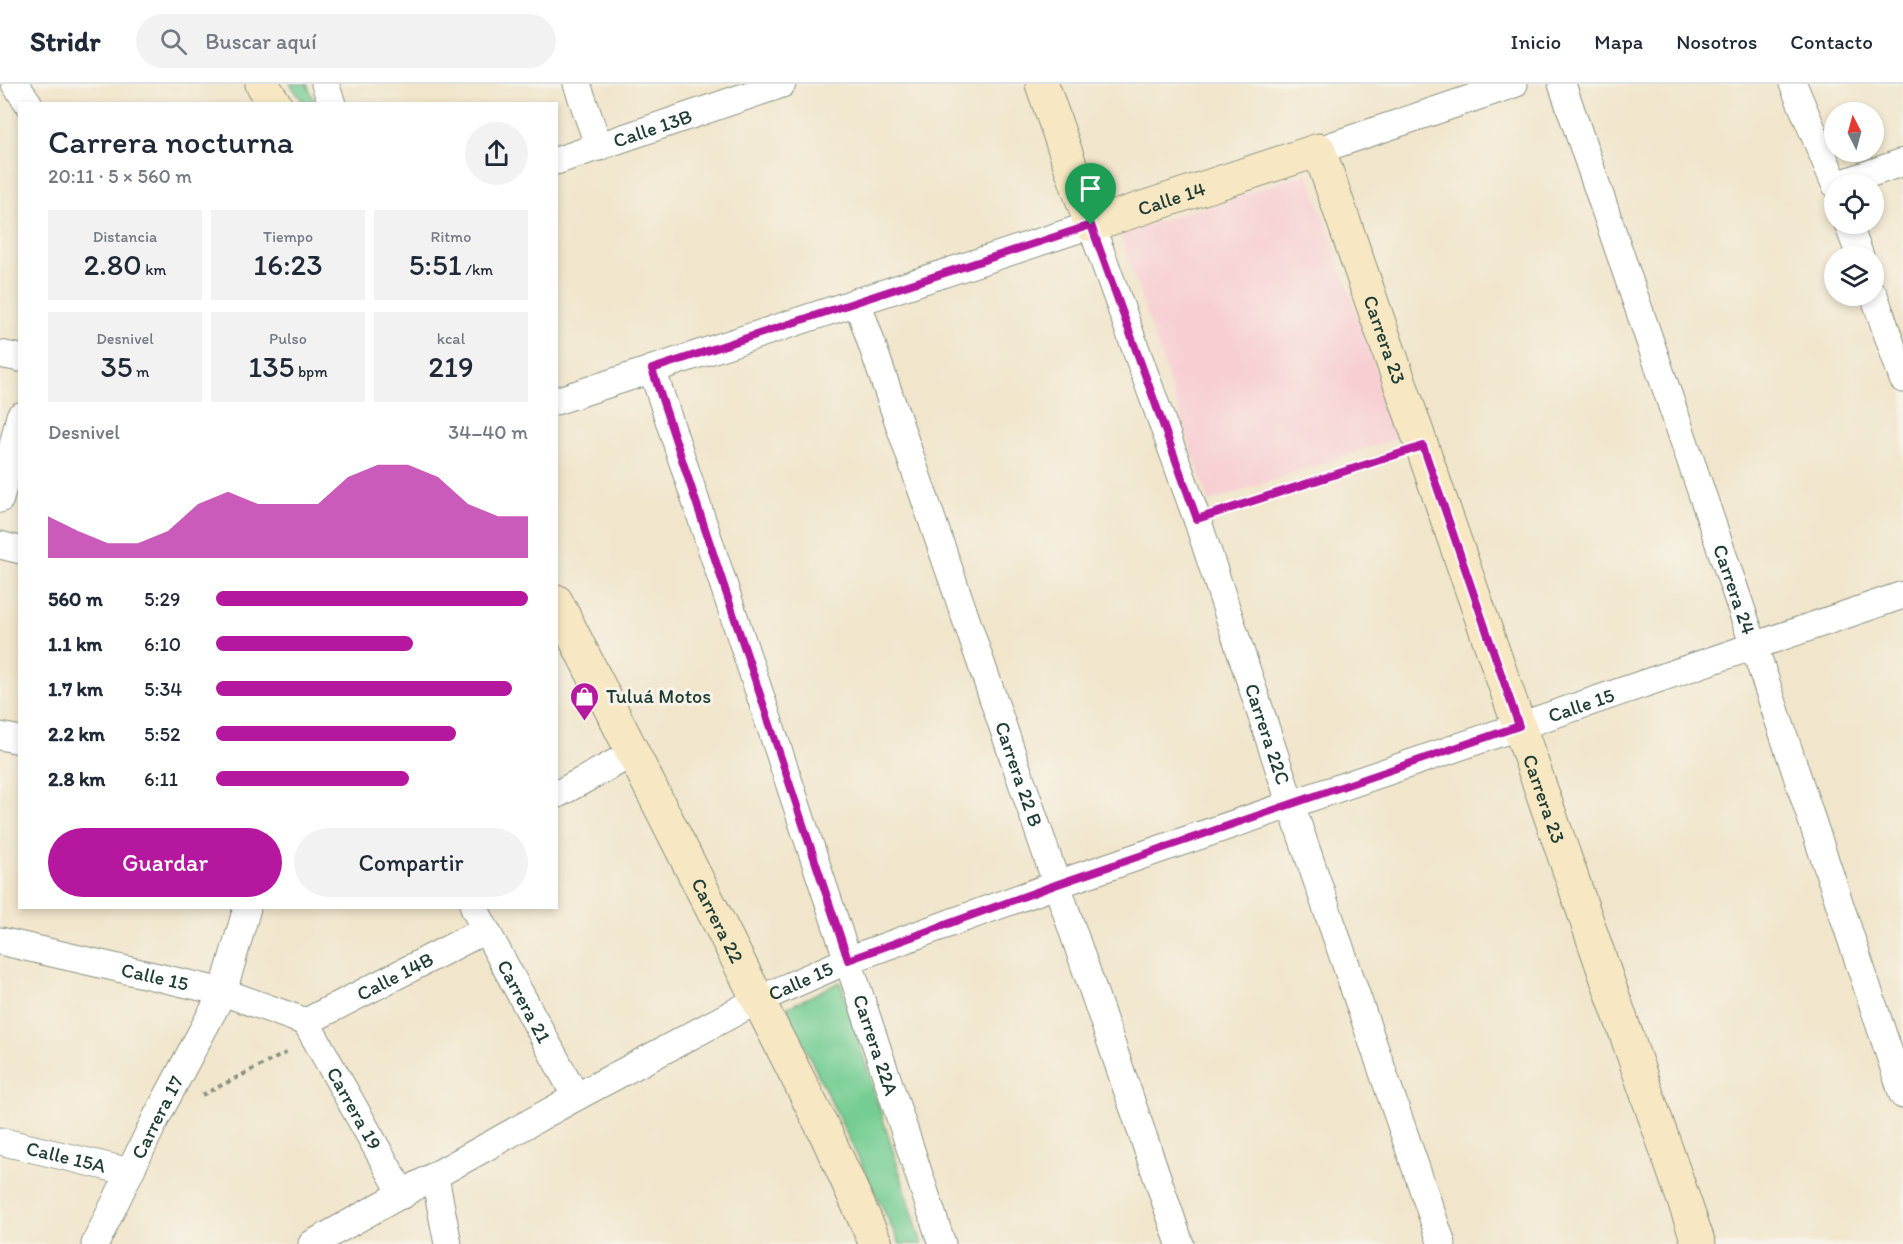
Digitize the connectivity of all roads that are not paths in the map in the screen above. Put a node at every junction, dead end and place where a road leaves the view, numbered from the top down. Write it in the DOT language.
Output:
graph roads {
  1 [pos="15,84"];
  2 [pos="261,84"];
  3 [pos="325,84"];
  4 [pos="578,84"];
  5 [pos="782,84"];
  6 [pos="1042,84"];
  7 [pos="1514,84"];
  8 [pos="1562,84"];
  9 [pos="1793,84"];
  10 [pos="27,102"];
  11 [pos="274,102"];
  12 [pos="331,102"];
  13 [pos="599,147"];
  14 [pos="1319,150"];
  15 [pos="558,160"];
  16 [pos="1903,162"];
  17 [pos="1831,174"];
  18 [pos="1869,174"];
  19 [pos="1091,225"];
  20 [pos="858,302"];
  21 [pos="1878,306"];
  22 [pos="0,354"];
  23 [pos="18,358"];
  24 [pos="652,369"];
  25 [pos="1903,378"];
  26 [pos="558,400"];
  27 [pos="18,424"];
  28 [pos="0,499"];
  29 [pos="0,545"];
  30 [pos="18,550"];
  31 [pos="1903,595"];
  32 [pos="558,605"];
  33 [pos="1754,646"];
  34 [pos="1519,726"];
  35 [pos="0,736"];
  36 [pos="18,740"];
  37 [pos="635,752"];
  38 [pos="558,794"];
  39 [pos="1291,805"];
  40 [pos="1058,884"];
  41 [pos="247,909"];
  42 [pos="480,919"];
  43 [pos="0,941"];
  44 [pos="848,960"];
  45 [pos="223,992"];
  46 [pos="758,1000"];
  47 [pos="311,1030"];
  48 [pos="1903,1095"];
  49 [pos="576,1097"];
  50 [pos="0,1141"];
  51 [pos="130,1172"];
  52 [pos="435,1177"];
  53 [pos="402,1195"];
  54 [pos="95,1244"];
  55 [pos="312,1244"];
  56 [pos="448,1244"];
  57 [pos="876,1244"];
  58 [pos="942,1244"];
  59 [pos="1180,1244"];
  60 [pos="1442,1244"];
  61 [pos="1699,1244"];
  1 -- 10 [label="street"];
  2 -- 11 [label="street"];
  3 -- 12 [label="street"];
  4 -- 13 [label="street"];
  5 -- 13 [label="street, Calle 13B"];
  6 -- 19 [label="street"];
  7 -- 14 [label="street, Calle 14"];
  8 -- 33 [label="street, Carrera 24"];
  9 -- 17 [label="street"];
  13 -- 15 [label="street, Calle 13B"];
  14 -- 19 [label="street, Calle 14"];
  14 -- 34 [label="street, Carrera 23"];
  16 -- 18 [label="street"];
  19 -- 20 [label="street, Calle 14"];
  19 -- 39 [label="street, Carrera 22C"];
  20 -- 24 [label="street, Calle 14"];
  20 -- 40 [label="street, Carrera 22 B"];
  21 -- 25 [label="street"];
  22 -- 23 [label="street"];
  24 -- 26 [label="street, Calle 14"];
  24 -- 44 [label="street, Carrera 22A"];
  27 -- 28 [label="street"];
  29 -- 30 [label="street"];
  31 -- 33 [label="street, Calle 15"];
  32 -- 37 [label="street, Carrera 22"];
  33 -- 34 [label="street, Calle 15"];
  33 -- 48 [label="street, Carrera 24"];
  34 -- 39 [label="street, Calle 15"];
  34 -- 61 [label="street, Carrera 23"];
  35 -- 36 [label="street"];
  37 -- 38 [label="street"];
  37 -- 46 [label="street, Carrera 22"];
  39 -- 40 [label="street, Calle 15"];
  39 -- 60 [label="street, Carrera 22C"];
  40 -- 44 [label="street, Calle 15"];
  40 -- 59 [label="street, Carrera 22 B"];
  41 -- 45 [label="street, Carrera 17"];
  42 -- 47 [label="street, Calle 14B"];
  42 -- 49 [label="street, Carrera 21"];
  43 -- 45 [label="street, Calle 15"];
  44 -- 46 [label="street, Calle 15"];
  44 -- 58 [label="street, Carrera 22A"];
  45 -- 47 [label="street, Calle 15"];
  45 -- 51 [label="street, Carrera 17"];
  46 -- 49 [label="street, Calle 15"];
  46 -- 57 [label="street, Carrera 22"];
  47 -- 53 [label="street, Carrera 19"];
  49 -- 52 [label="street, Calle 15"];
  50 -- 51 [label="street, Calle 15A"];
  51 -- 54 [label="street, Carrera 17"];
  52 -- 53 [label="street, Calle 15"];
  52 -- 56 [label="street"];
  53 -- 55 [label="street, Calle 15"];
}
